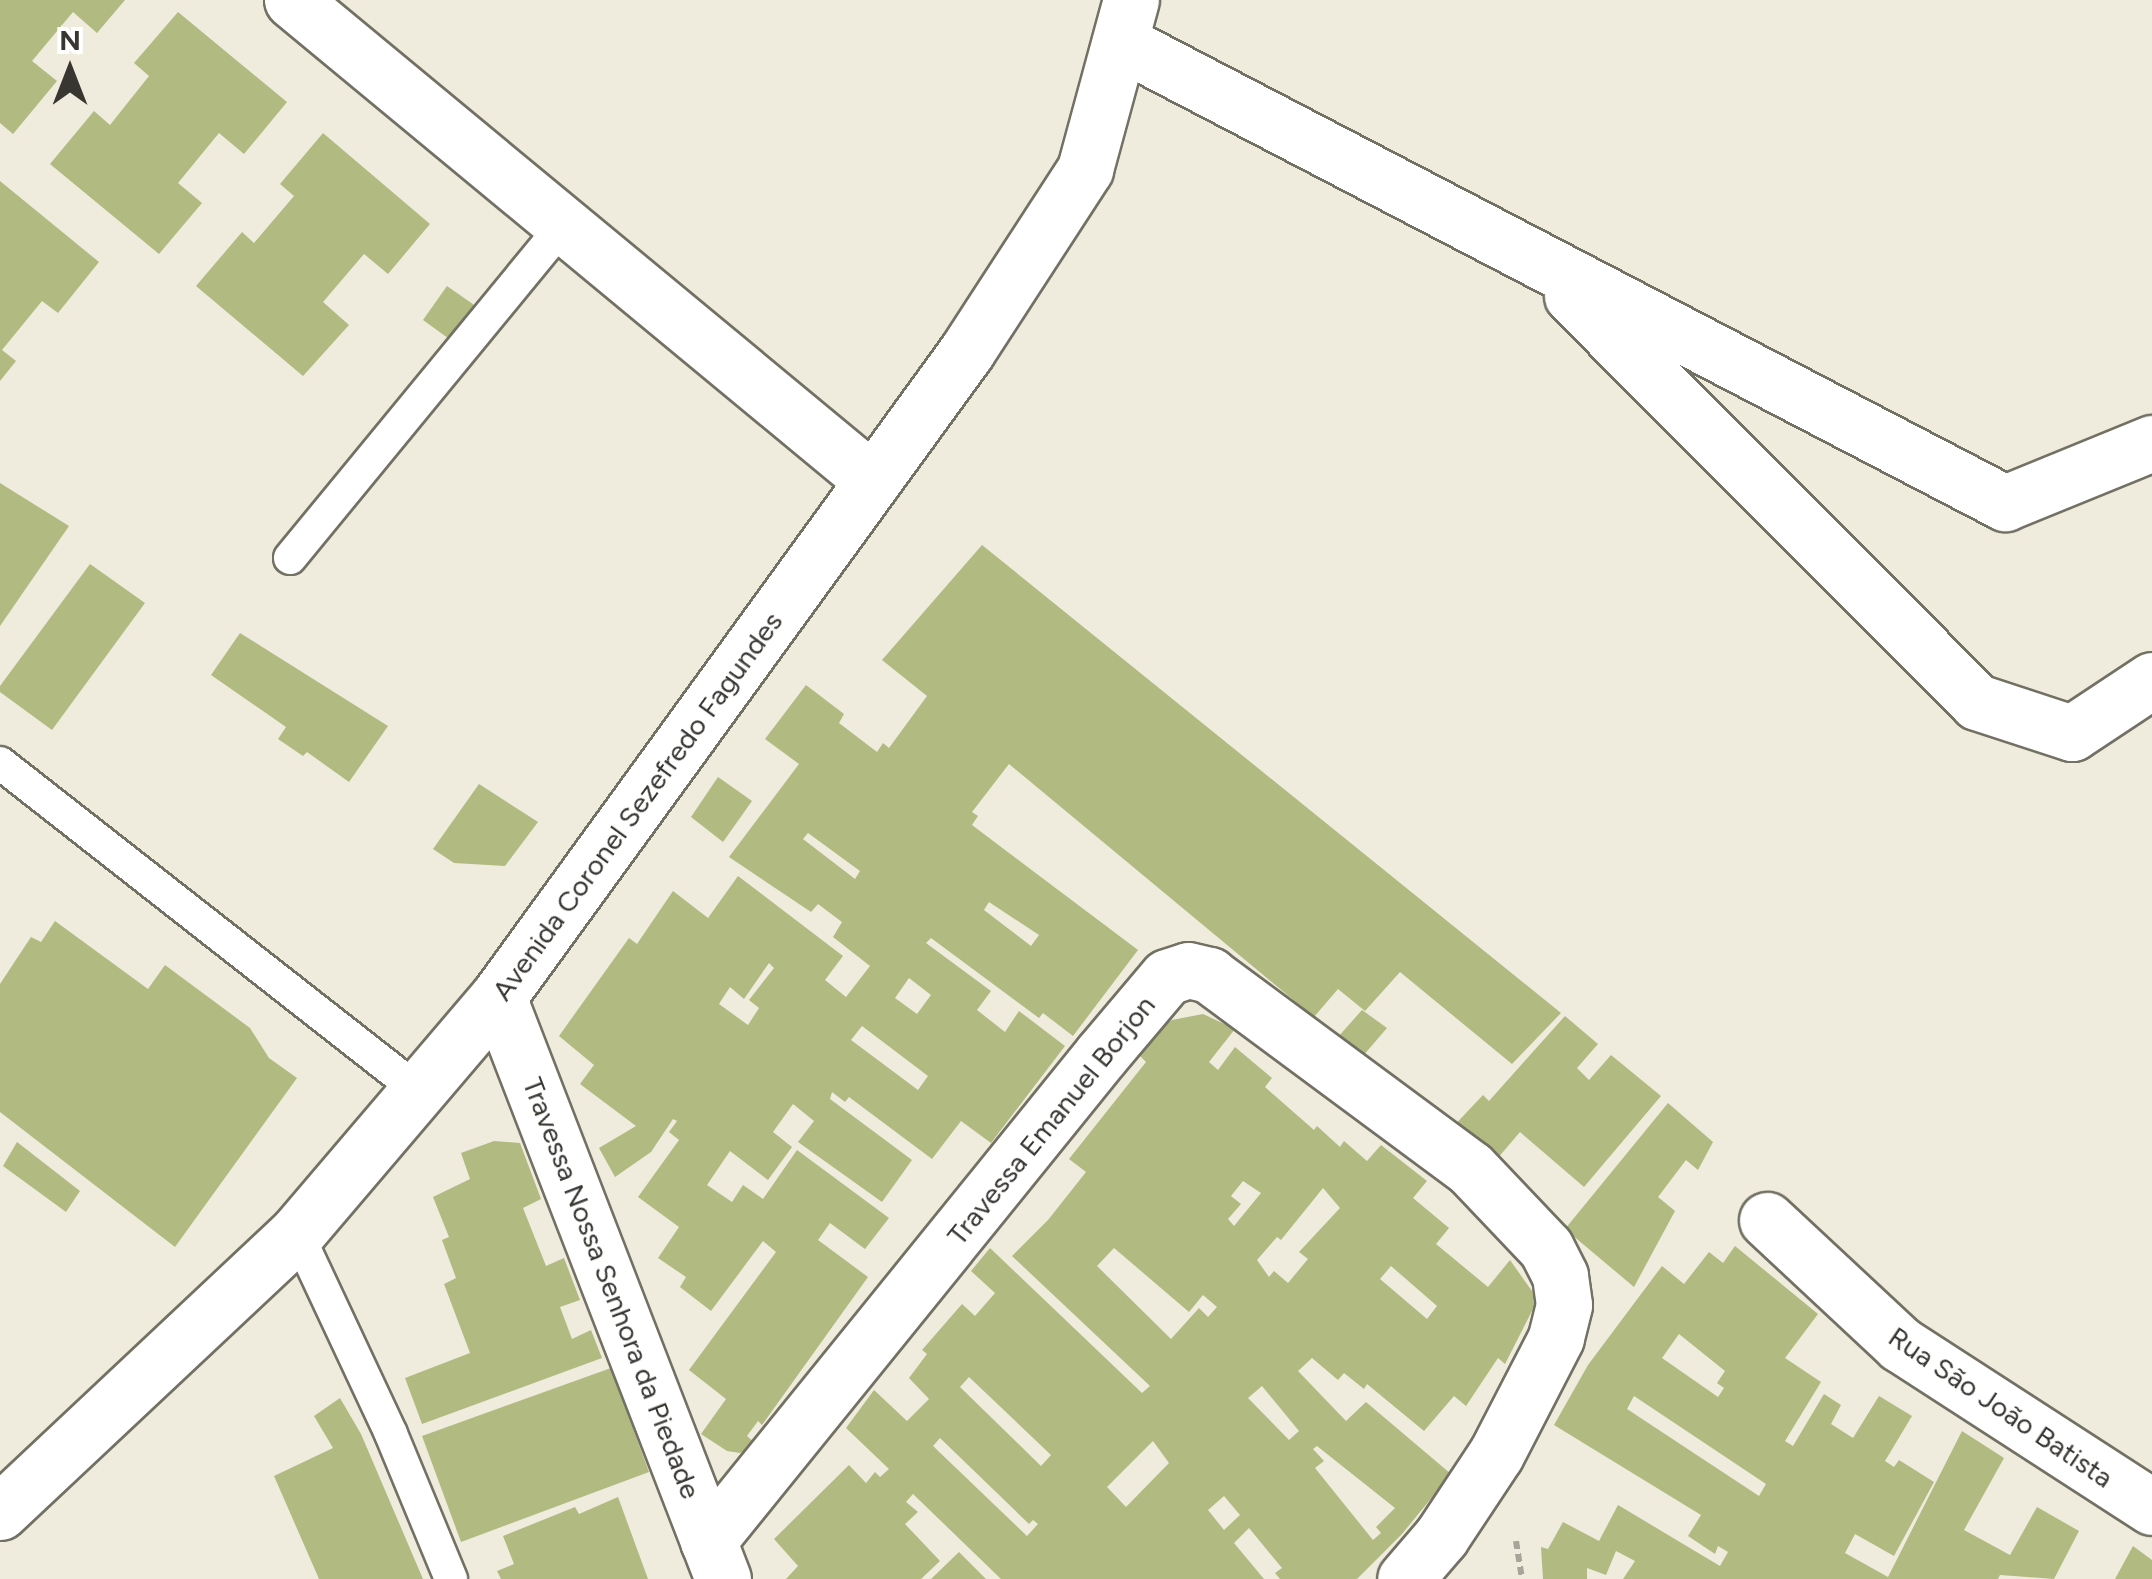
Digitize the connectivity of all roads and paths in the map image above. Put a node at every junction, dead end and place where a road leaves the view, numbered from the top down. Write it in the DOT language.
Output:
graph roads {
  1 [pos="292,0"];
  2 [pos="1125,21"];
  3 [pos="564,225"];
  4 [pos="1535,259"];
  5 [pos="2152,443"];
  6 [pos="873,481"];
  7 [pos="290,558"];
  8 [pos="2152,680"];
  9 [pos="0,763"];
  10 [pos="498,997"];
  11 [pos="420,1092"];
  12 [pos="1767,1220"];
  13 [pos="297,1232"];
  14 [pos="2152,1507"];
  15 [pos="0,1512"];
  16 [pos="716,1560"];
  17 [pos="451,1579"];
  18 [pos="1406,1579"];
  1 -- 3 [label="street"];
  2 -- 4 [label="street"];
  2 -- 6 [label="street, Avenida Coronel Sezefredo Fagundes"];
  3 -- 6 [label="street"];
  3 -- 7 [label="lane"];
  4 -- 5 [label="street"];
  4 -- 8 [label="street"];
  6 -- 10 [label="street, Avenida Coronel Sezefredo Fagundes"];
  9 -- 11 [label="lane"];
  10 -- 11 [label="street, Avenida Coronel Sezefredo Fagundes"];
  10 -- 16 [label="street, Travessa Nossa Senhora da Piedade"];
  11 -- 13 [label="street, Avenida Coronel Sezefredo Fagundes"];
  12 -- 14 [label="street, Rua São João Batista"];
  13 -- 15 [label="street, Avenida Coronel Sezefredo Fagundes"];
  13 -- 17 [label="lane"];
  16 -- 18 [label="street, Travessa Emanuel Borjon"];
}
